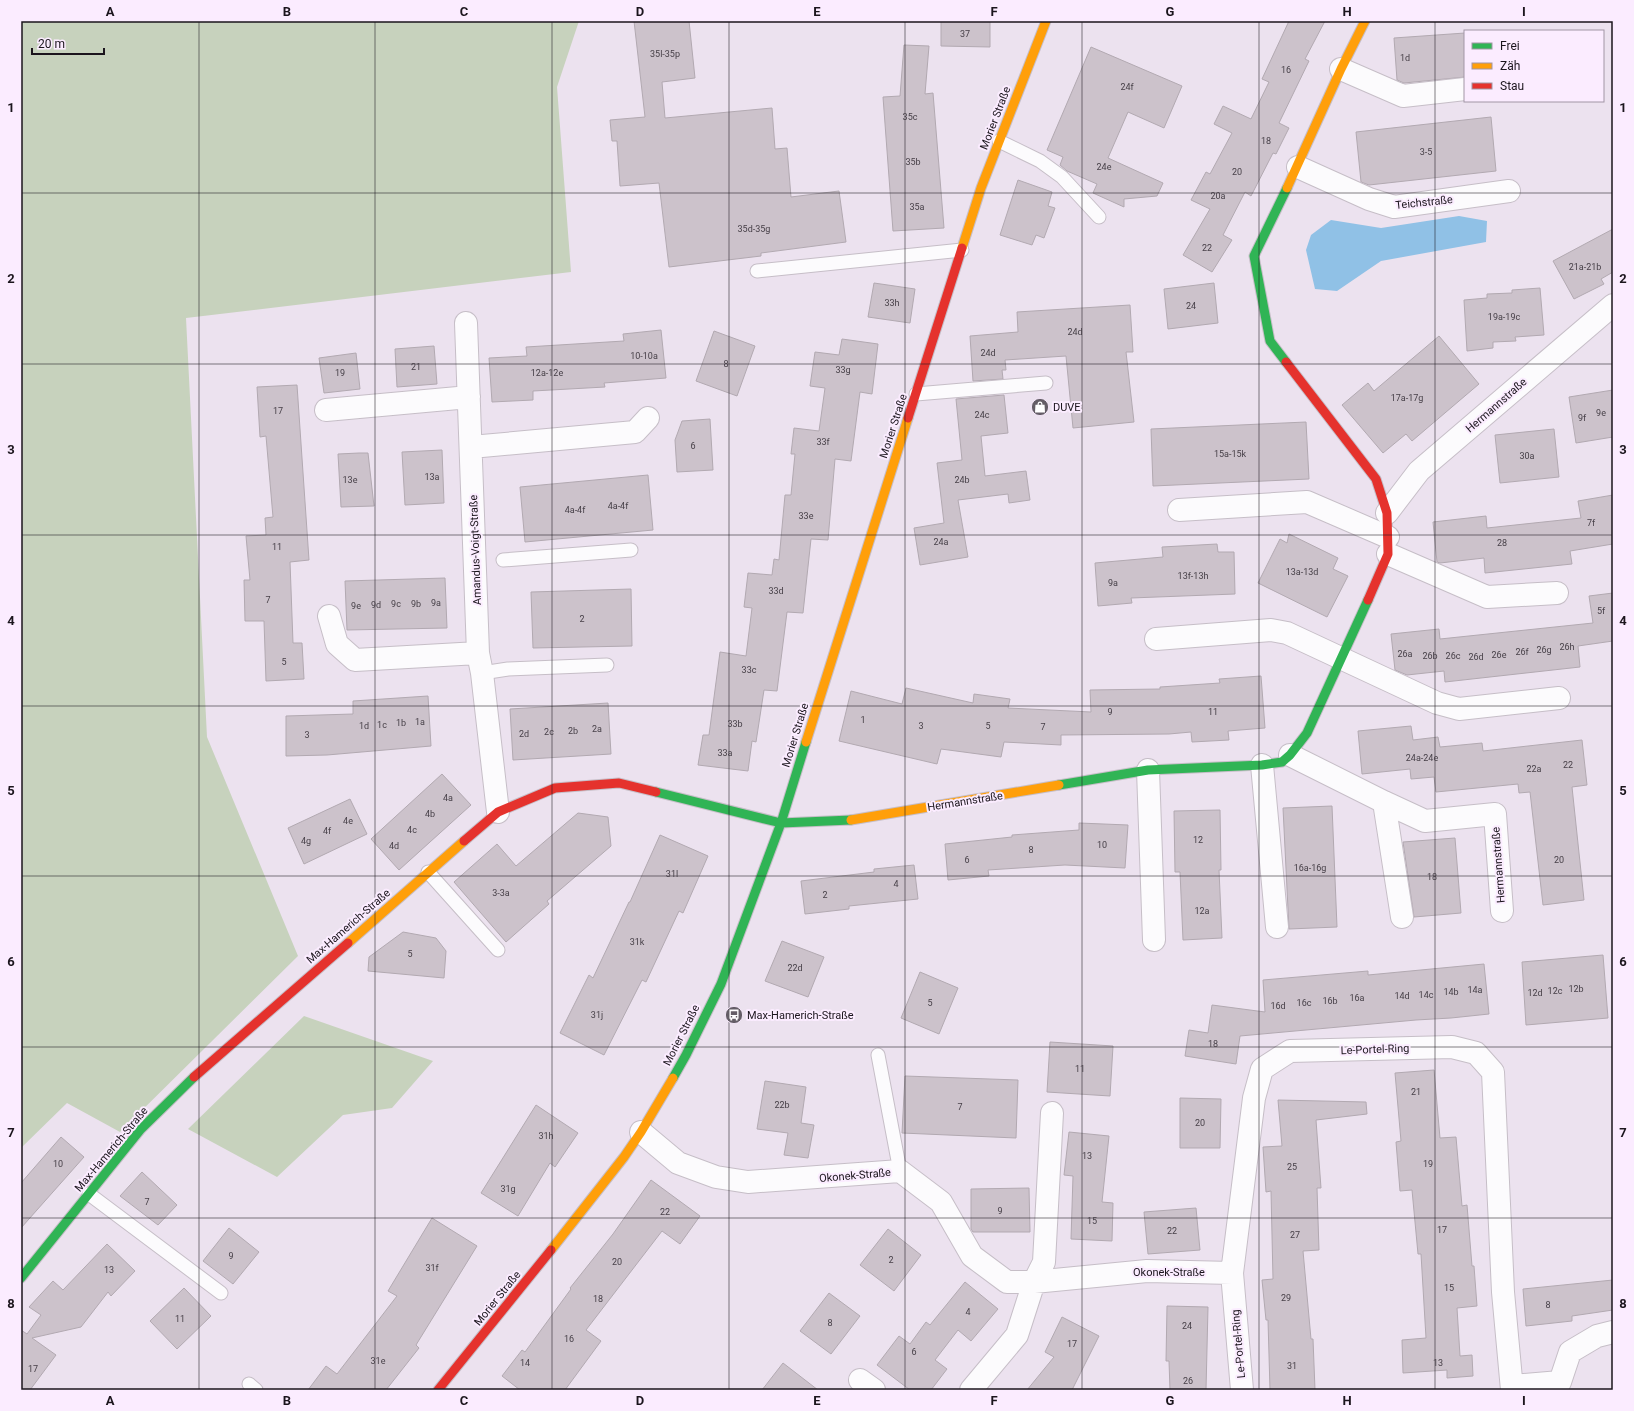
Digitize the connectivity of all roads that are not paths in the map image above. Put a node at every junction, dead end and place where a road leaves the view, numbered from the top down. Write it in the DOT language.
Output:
graph roads {
  1 [pos="1046,21"];
  2 [pos="1365,21"];
  3 [pos="1341,69"];
  4 [pos="1464,89"];
  5 [pos="1000,141"];
  6 [pos="1298,167"];
  7 [pos="1509,191"];
  8 [pos="1099,217"];
  9 [pos="962,250"];
  10 [pos="757,272"];
  11 [pos="1613,304"];
  12 [pos="466,323"];
  13 [pos="1046,383"];
  14 [pos="916,394"];
  15 [pos="470,397"];
  16 [pos="326,410"];
  17 [pos="648,418"];
  18 [pos="471,447"];
  19 [pos="1179,510"];
  20 [pos="1387,513"];
  21 [pos="1388,546"];
  22 [pos="631,550"];
  23 [pos="503,560"];
  24 [pos="1557,593"];
  25 [pos="329,616"];
  26 [pos="1156,639"];
  27 [pos="1342,659"];
  28 [pos="480,663"];
  29 [pos="607,665"];
  30 [pos="1559,698"];
  31 [pos="1290,755"];
  32 [pos="1262,765"];
  33 [pos="1148,770"];
  34 [pos="1384,802"];
  35 [pos="498,812"];
  36 [pos="781,822"];
  37 [pos="428,872"];
  38 [pos="1502,911"];
  39 [pos="1402,917"];
  40 [pos="1276,927"];
  41 [pos="1154,940"];
  42 [pos="498,950"];
  43 [pos="878,1055"];
  44 [pos="1052,1113"];
  45 [pos="641,1132"];
  46 [pos="900,1171"];
  47 [pos="89,1194"];
  48 [pos="1232,1273"];
  49 [pos="21,1278"];
  50 [pos="1034,1282"];
  51 [pos="221,1293"];
  52 [pos="1613,1332"];
  53 [pos="1564,1386"];
  54 [pos="1513,1388"];
  55 [pos="438,1390"];
  56 [pos="971,1390"];
  57 [pos="1242,1390"];
  1 -- 5 [label="street, Morier Straße"];
  2 -- 3 [label="street"];
  3 -- 4 [label="street"];
  3 -- 6 [label="street"];
  5 -- 8 [label="lane"];
  5 -- 9 [label="street, Morier Straße"];
  6 -- 7 [label="street, Teichstraße"];
  6 -- 20 [label="street, Hermannstraße"];
  9 -- 10 [label="lane"];
  9 -- 14 [label="street, Morier Straße"];
  11 -- 20 [label="street, Hermannstraße"];
  12 -- 15 [label="street, Amandus-Voigt-Straße"];
  13 -- 14 [label="lane"];
  14 -- 36 [label="street, Morier Straße"];
  15 -- 16 [label="street"];
  15 -- 18 [label="street, Amandus-Voigt-Straße"];
  17 -- 18 [label="street"];
  18 -- 28 [label="street, Amandus-Voigt-Straße"];
  19 -- 21 [label="street"];
  20 -- 21 [label="street, Hermannstraße"];
  21 -- 24 [label="street"];
  21 -- 27 [label="street, Hermannstraße"];
  22 -- 23 [label="lane"];
  25 -- 28 [label="street"];
  26 -- 27 [label="street"];
  27 -- 30 [label="street"];
  27 -- 31 [label="street, Hermannstraße"];
  28 -- 29 [label="lane"];
  28 -- 35 [label="street, Amandus-Voigt-Straße"];
  31 -- 32 [label="street, Hermannstraße"];
  31 -- 34 [label="street, Hermannstraße"];
  32 -- 33 [label="street, Hermannstraße"];
  32 -- 40 [label="street"];
  33 -- 36 [label="street, Hermannstraße"];
  33 -- 41 [label="street"];
  34 -- 38 [label="street, Hermannstraße"];
  34 -- 39 [label="street"];
  35 -- 36 [label="street, Max-Hamerich-Straße"];
  35 -- 37 [label="street, Max-Hamerich-Straße"];
  36 -- 45 [label="street, Morier Straße"];
  37 -- 42 [label="lane"];
  37 -- 47 [label="street, Max-Hamerich-Straße"];
  43 -- 46 [label="lane"];
  44 -- 50 [label="street"];
  45 -- 46 [label="street, Okonek-Straße"];
  45 -- 55 [label="street, Morier Straße"];
  46 -- 50 [label="street, Okonek-Straße"];
  47 -- 49 [label="street, Max-Hamerich-Straße"];
  47 -- 51 [label="lane"];
  48 -- 50 [label="street, Okonek-Straße"];
  48 -- 54 [label="street, Le-Portel-Ring"];
  48 -- 57 [label="street, Le-Portel-Ring"];
  50 -- 56 [label="street"];
  52 -- 53 [label="street, Le-Portel-Ring"];
  53 -- 54 [label="street, Le-Portel-Ring"];
}
